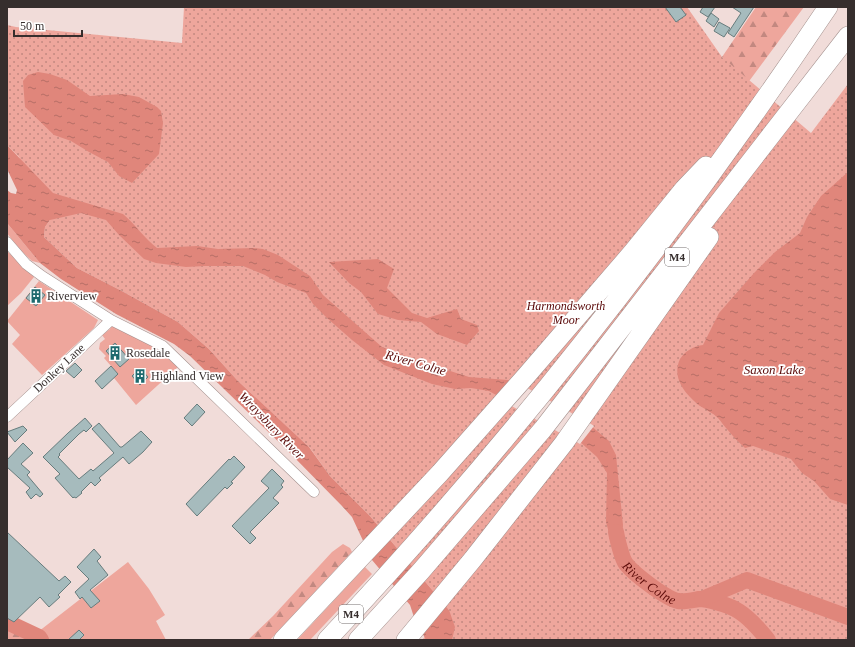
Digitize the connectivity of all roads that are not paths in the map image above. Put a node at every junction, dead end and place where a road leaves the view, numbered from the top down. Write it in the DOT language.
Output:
graph roads {
  1 [pos="828,7"];
  2 [pos="848,36"];
  3 [pos="786,117"];
  4 [pos="743,128"];
  5 [pos="7,242"];
  6 [pos="111,320"];
  7 [pos="7,417"];
  8 [pos="314,492"];
  9 [pos="409,636"];
  10 [pos="284,640"];
  11 [pos="327,640"];
  12 [pos="358,640"];
  1 -- 4 [label="highway, M4"];
  2 -- 3 [label="highway, M4"];
  3 -- 9 [label="highway"];
  3 -- 12 [label="highway, M4"];
  4 -- 10 [label="highway"];
  4 -- 11 [label="highway, M4"];
  5 -- 6 [label="street"];
  6 -- 7 [label="street, Donkey Lane"];
  6 -- 8 [label="street"];
}
